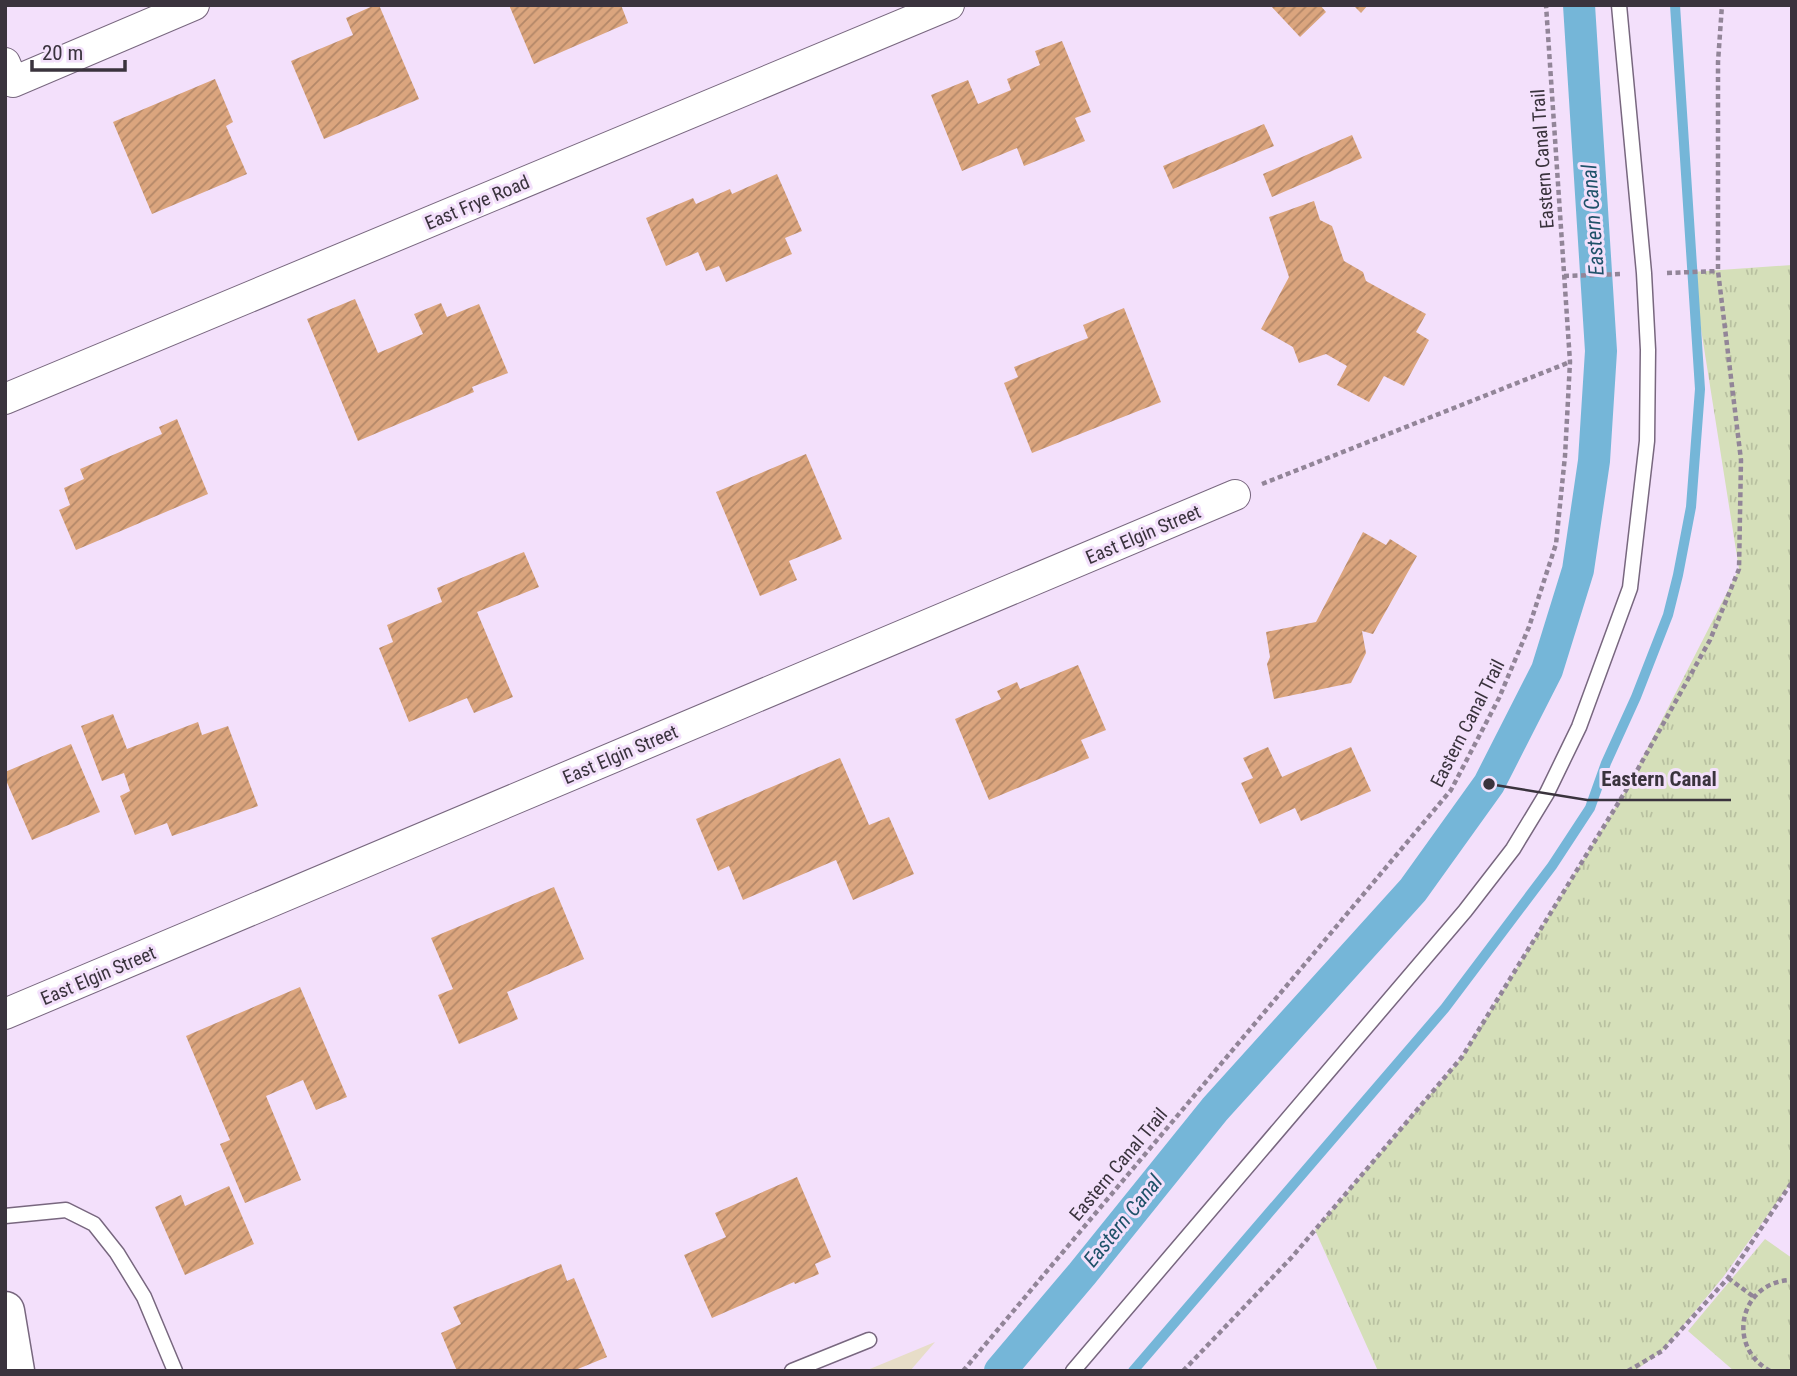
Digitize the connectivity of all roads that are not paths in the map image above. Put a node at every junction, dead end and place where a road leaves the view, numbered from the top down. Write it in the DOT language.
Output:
graph roads {
  1 [pos="194,5"];
  2 [pos="949,5"];
  3 [pos="1619,5"];
  4 [pos="9,72"];
  5 [pos="5,399"];
  6 [pos="1236,495"];
  7 [pos="5,1014"];
  8 [pos="5,1216"];
  9 [pos="5,1311"];
  10 [pos="869,1340"];
  11 [pos="15,1371"];
  12 [pos="175,1371"];
  13 [pos="792,1371"];
  14 [pos="1073,1371"];
  1 -- 4 [label="street"];
  2 -- 5 [label="street, East Frye Road"];
  3 -- 14 [label="lane"];
  6 -- 7 [label="street, East Elgin Street"];
  8 -- 12 [label="lane"];
  9 -- 11 [label="main road"];
  10 -- 13 [label="lane"];
}
